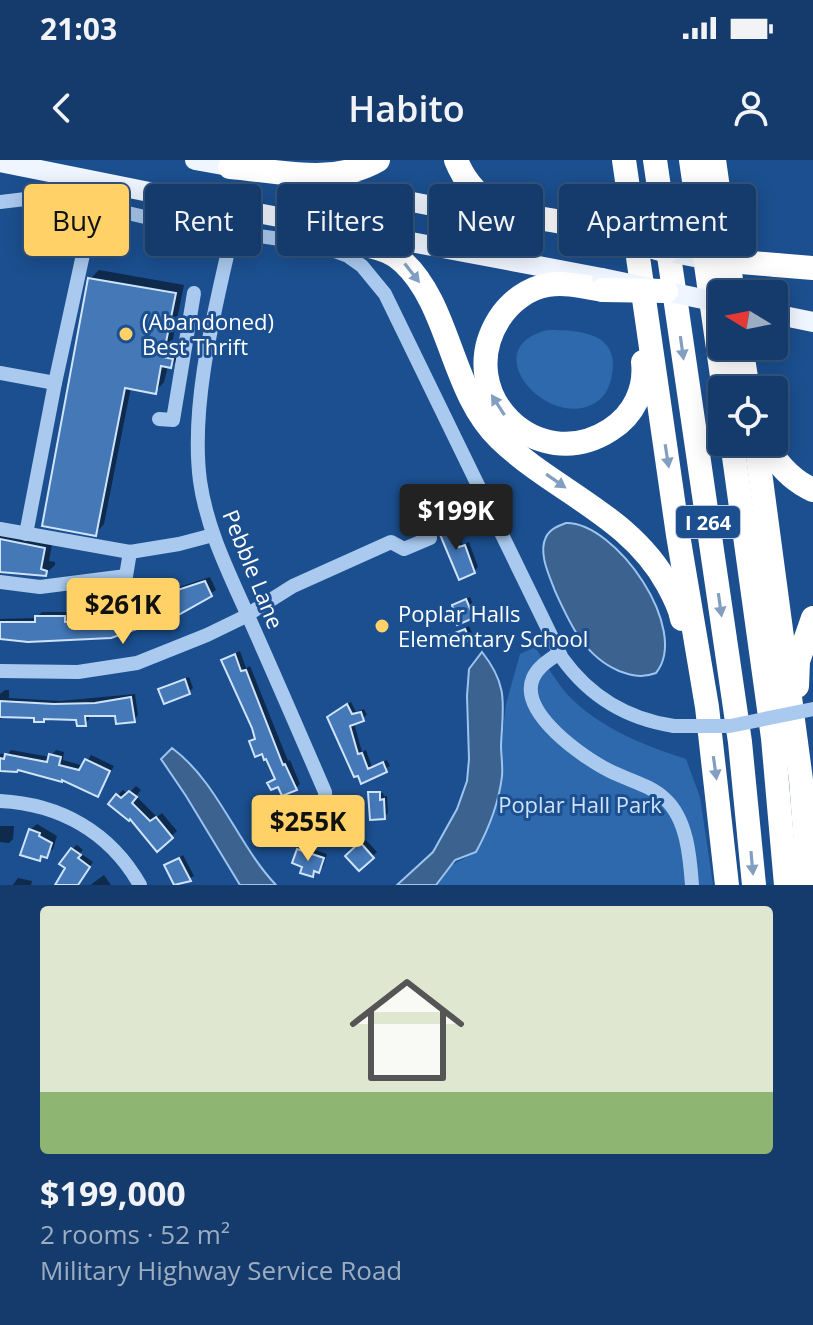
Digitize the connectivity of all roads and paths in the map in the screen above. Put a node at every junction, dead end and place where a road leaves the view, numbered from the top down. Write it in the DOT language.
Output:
graph roads {
  1 [pos="195,160"];
  2 [pos="378,160"];
  3 [pos="456,160"];
  4 [pos="617,160"];
  5 [pos="624,160"];
  6 [pos="655,160"];
  7 [pos="691,160"];
  8 [pos="714,160"];
  9 [pos="732,160"];
  10 [pos="0,162"];
  11 [pos="230,167"];
  12 [pos="108,184"];
  13 [pos="624,184"];
  14 [pos="628,184"];
  15 [pos="129,188"];
  16 [pos="24,199"];
  17 [pos="0,202"];
  18 [pos="277,216"];
  19 [pos="559,224"];
  20 [pos="559,227"];
  21 [pos="261,237"];
  22 [pos="413,244"];
  23 [pos="83,256"];
  24 [pos="227,256"];
  25 [pos="396,256"];
  26 [pos="638,256"];
  27 [pos="691,256"];
  28 [pos="705,259"];
  29 [pos="640,268"];
  30 [pos="813,268"];
  31 [pos="777,269"];
  32 [pos="727,280"];
  33 [pos="729,280"];
  34 [pos="813,280"];
  35 [pos="602,284"];
  36 [pos="666,291"];
  37 [pos="194,293"];
  38 [pos="708,294"];
  39 [pos="788,317"];
  40 [pos="813,322"];
  41 [pos="0,373"];
  42 [pos="722,376"];
  43 [pos="55,383"];
  44 [pos="159,419"];
  45 [pos="734,456"];
  46 [pos="758,456"];
  47 [pos="774,456"];
  48 [pos="813,490"];
  49 [pos="0,529"];
  50 [pos="26,534"];
  51 [pos="213,535"];
  52 [pos="430,538"];
  53 [pos="130,552"];
  54 [pos="0,582"];
  55 [pos="248,615"];
  56 [pos="813,618"];
  57 [pos="559,653"];
  58 [pos="0,671"];
  59 [pos="707,707"];
  60 [pos="813,709"];
  61 [pos="801,780"];
  62 [pos="0,801"];
  63 [pos="326,814"];
  64 [pos="140,885"];
  65 [pos="692,885"];
  66 [pos="727,885"];
  67 [pos="754,885"];
  68 [pos="786,885"];
  69 [pos="809,885"];
  1 -- 11 [label="main road"];
  2 -- 11 [label="highway"];
  3 -- 19 [label="highway"];
  4 -- 13 [label="highway"];
  5 -- 14 [label="highway"];
  6 -- 67 [label="highway, I 264, one-way"];
  7 -- 42 [label="highway"];
  8 -- 32 [label="highway"];
  9 -- 33 [label="highway"];
  10 -- 12 [label="main road"];
  11 -- 20 [label="main road"];
  15 -- 18 [label="main road"];
  16 -- 17 [label="street"];
  21 -- 57 [label="street"];
  22 -- 35 [label="main road"];
  23 -- 43 [label="street"];
  24 -- 51 [label="street, Pebble Lane"];
  25 -- 59 [label="highway, one-way"];
  26 -- 29 [label="highway"];
  27 -- 28 [label="main road, bridge"];
  28 -- 31 [label="highway, bridge"];
  29 -- 35 [label="highway, one-way"];
  29 -- 59 [label="highway, one-way"];
  30 -- 31 [label="highway"];
  31 -- 34 [label="main road"];
  35 -- 36 [label="highway, bridge"];
  36 -- 38 [label="main road, bridge"];
  37 -- 44 [label="street"];
  39 -- 40 [label="main road"];
  41 -- 43 [label="street"];
  43 -- 50 [label="street"];
  45 -- 68 [label="highway, I 264"];
  46 -- 61 [label="highway"];
  47 -- 48 [label="highway"];
  49 -- 50 [label="street"];
  50 -- 53 [label="street"];
  51 -- 53 [label="street"];
  51 -- 55 [label="street, Pebble Lane"];
  52 -- 55 [label="street"];
  53 -- 54 [label="street"];
  55 -- 58 [label="street"];
  55 -- 63 [label="street, Pebble Lane"];
  56 -- 61 [label="highway"];
  57 -- 60 [label="street, bridge"];
  57 -- 65 [label="street"];
  59 -- 66 [label="highway, one-way"];
  61 -- 69 [label="highway"];
  62 -- 64 [label="street"];
}
